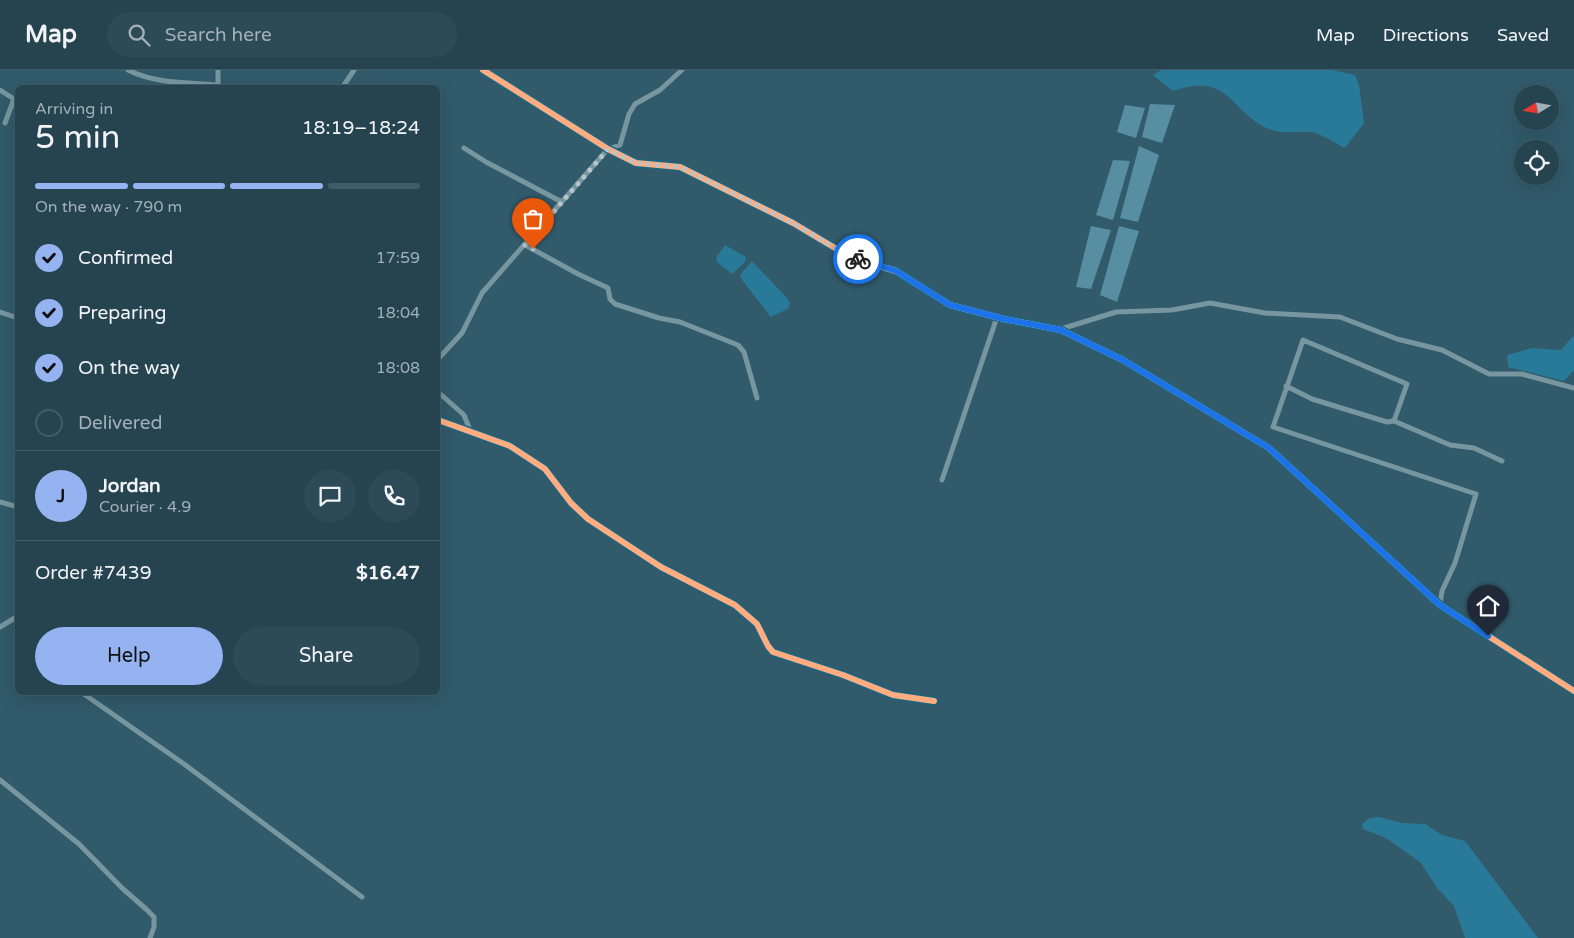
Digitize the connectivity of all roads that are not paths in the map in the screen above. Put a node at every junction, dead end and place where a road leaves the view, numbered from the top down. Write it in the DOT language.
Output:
graph roads {
  1 [pos="128,70"];
  2 [pos="218,70"];
  3 [pos="354,70"];
  4 [pos="483,70"];
  5 [pos="682,70"];
  6 [pos="204,85"];
  7 [pos="218,85"];
  8 [pos="344,85"];
  9 [pos="0,90"];
  10 [pos="5,123"];
  11 [pos="464,148"];
  12 [pos="608,149"];
  13 [pos="562,202"];
  14 [pos="525,245"];
  15 [pos="0,312"];
  16 [pos="15,317"];
  17 [pos="997,317"];
  18 [pos="1061,330"];
  19 [pos="440,357"];
  20 [pos="1286,386"];
  21 [pos="1574,388"];
  22 [pos="440,394"];
  23 [pos="757,398"];
  24 [pos="440,421"];
  25 [pos="1394,421"];
  26 [pos="471,433"];
  27 [pos="1502,461"];
  28 [pos="942,480"];
  29 [pos="0,502"];
  30 [pos="15,506"];
  31 [pos="1440,605"];
  32 [pos="15,618"];
  33 [pos="0,627"];
  34 [pos="1574,691"];
  35 [pos="85,695"];
  36 [pos="934,701"];
  37 [pos="0,780"];
  38 [pos="362,897"];
  39 [pos="150,938"];
  1 -- 6 [label="street"];
  2 -- 7 [label="street"];
  3 -- 8 [label="street"];
  4 -- 12 [label="street"];
  5 -- 12 [label="street"];
  9 -- 10 [label="street"];
  11 -- 13 [label="street"];
  12 -- 13 [label="street"];
  12 -- 17 [label="street"];
  13 -- 14 [label="street"];
  14 -- 19 [label="street"];
  14 -- 23 [label="street"];
  15 -- 16 [label="street"];
  17 -- 18 [label="street"];
  17 -- 28 [label="street"];
  18 -- 21 [label="street"];
  18 -- 31 [label="street"];
  20 -- 25 [label="street"];
  20 -- 25 [label="street"];
  20 -- 31 [label="street"];
  22 -- 26 [label="street"];
  24 -- 26 [label="street"];
  25 -- 27 [label="street"];
  26 -- 36 [label="street"];
  29 -- 30 [label="street"];
  31 -- 34 [label="street"];
  32 -- 33 [label="street"];
  35 -- 38 [label="street"];
  37 -- 39 [label="street"];
}
